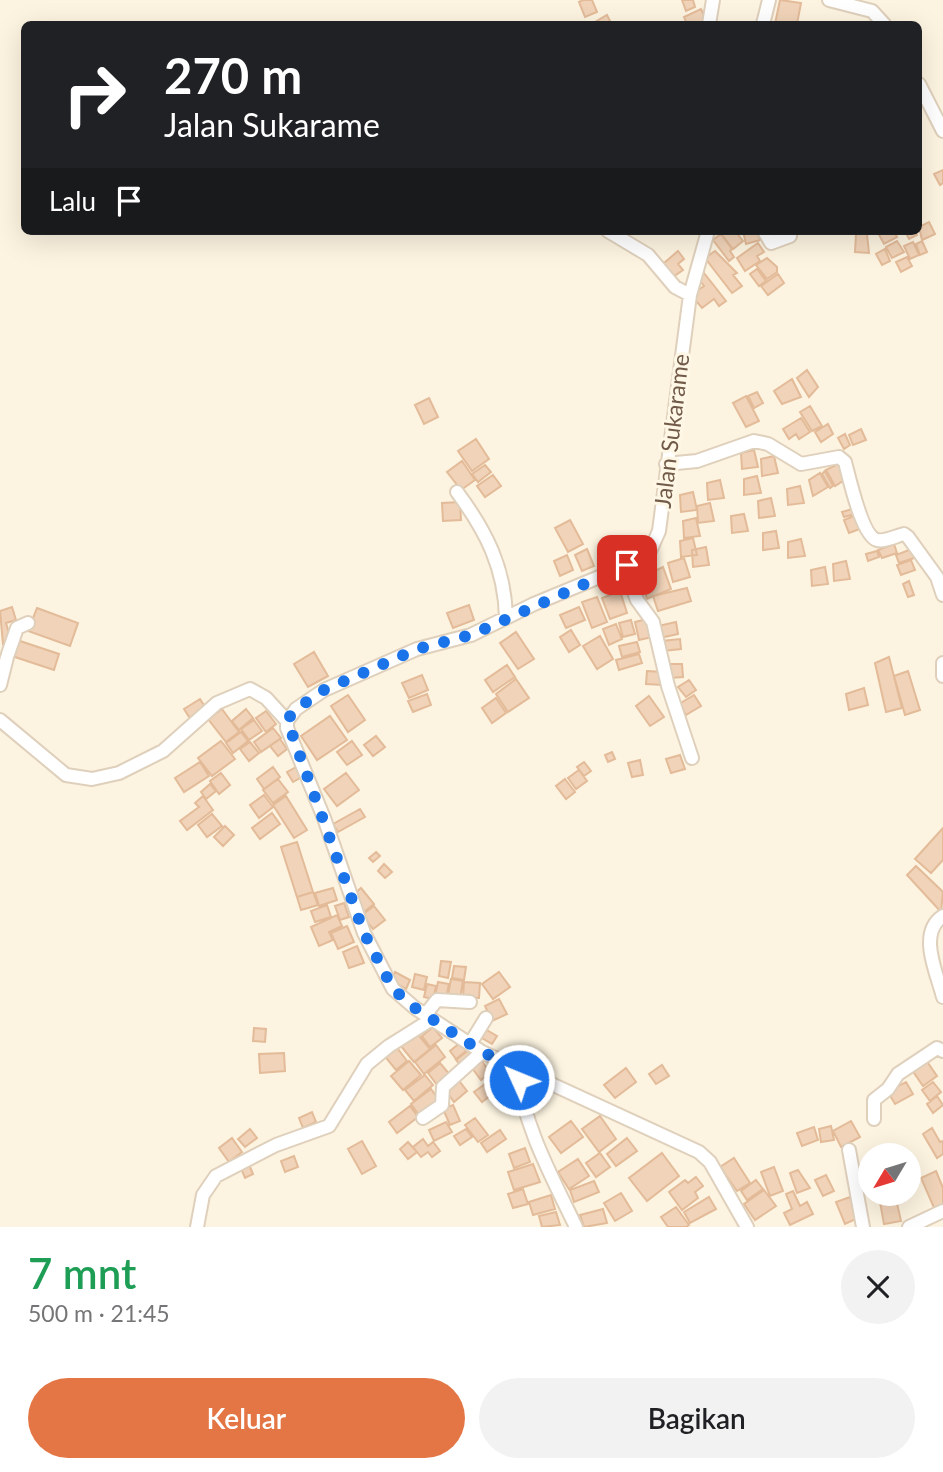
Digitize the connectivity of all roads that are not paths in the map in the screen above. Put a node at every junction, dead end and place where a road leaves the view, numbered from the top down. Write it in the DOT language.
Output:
graph roads {
  1 [pos="713,0"];
  2 [pos="769,0"];
  3 [pos="829,0"];
  4 [pos="710,21"];
  5 [pos="764,21"];
  6 [pos="879,21"];
  7 [pos="922,90"];
  8 [pos="943,131"];
  9 [pos="615,235"];
  10 [pos="707,235"];
  11 [pos="766,235"];
  12 [pos="790,236"];
  13 [pos="690,295"];
  14 [pos="666,464"];
  15 [pos="457,492"];
  16 [pos="624,566"];
  17 [pos="943,595"];
  18 [pos="506,618"];
  19 [pos="29,622"];
  20 [pos="943,663"];
  21 [pos="943,676"];
  22 [pos="0,685"];
  23 [pos="0,720"];
  24 [pos="287,720"];
  25 [pos="692,758"];
  26 [pos="943,916"];
  27 [pos="943,997"];
  28 [pos="470,1002"];
  29 [pos="428,1017"];
  30 [pos="486,1018"];
  31 [pos="470,1044"];
  32 [pos="943,1051"];
  33 [pos="482,1052"];
  34 [pos="517,1069"];
  35 [pos="422,1118"];
  36 [pos="874,1119"];
  37 [pos="849,1150"];
  38 [pos="943,1211"];
  39 [pos="197,1227"];
  40 [pos="576,1227"];
  41 [pos="747,1227"];
  42 [pos="863,1227"];
  43 [pos="909,1227"];
  1 -- 4 [label="street"];
  2 -- 5 [label="street"];
  3 -- 6 [label="street"];
  7 -- 8 [label="street"];
  9 -- 13 [label="street"];
  10 -- 13 [label="street, Jalan Sukarame"];
  11 -- 12 [label="street"];
  13 -- 14 [label="street, Jalan Sukarame"];
  14 -- 16 [label="street, Jalan Sukarame"];
  14 -- 17 [label="street"];
  15 -- 18 [label="street"];
  16 -- 18 [label="street, Jalan Sukarame"];
  16 -- 25 [label="street"];
  18 -- 24 [label="street, Jalan Sukarame"];
  19 -- 22 [label="street"];
  20 -- 21 [label="street"];
  23 -- 24 [label="street"];
  24 -- 29 [label="street"];
  26 -- 27 [label="street"];
  28 -- 29 [label="street"];
  29 -- 31 [label="street"];
  29 -- 39 [label="street"];
  30 -- 31 [label="street"];
  31 -- 33 [label="street"];
  32 -- 36 [label="street"];
  33 -- 34 [label="street"];
  33 -- 35 [label="street"];
  34 -- 40 [label="street"];
  34 -- 41 [label="street"];
  37 -- 42 [label="street"];
  38 -- 43 [label="street"];
}
